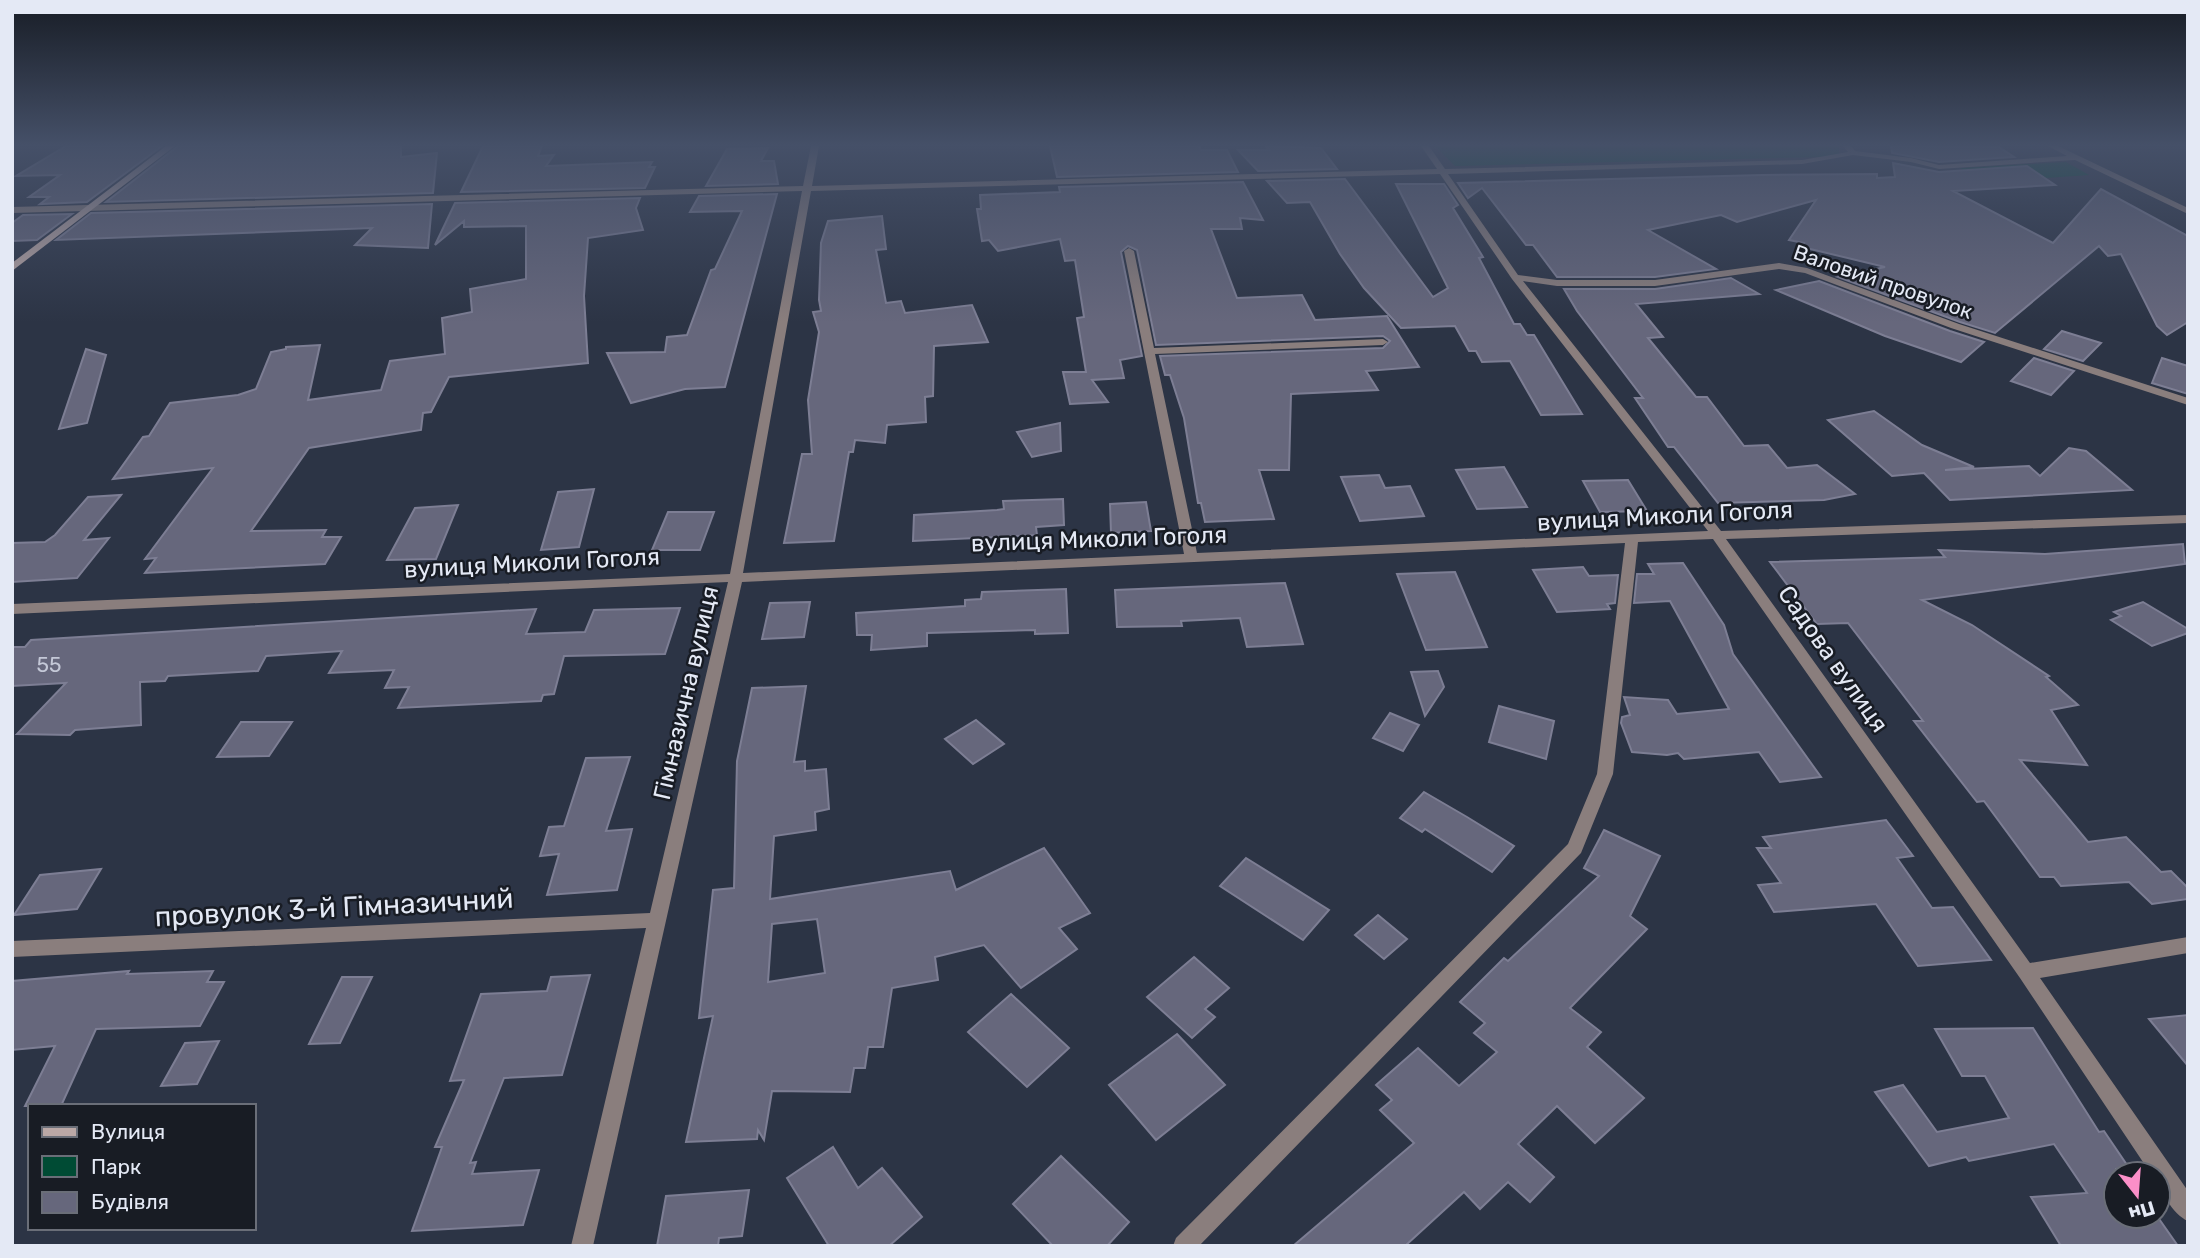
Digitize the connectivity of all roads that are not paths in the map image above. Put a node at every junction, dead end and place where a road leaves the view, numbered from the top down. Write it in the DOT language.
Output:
graph roads {
  1 [pos="96,205"];
  2 [pos="215,205"];
  3 [pos="801,205"];
  4 [pos="1465,205"];
  5 [pos="92,208"];
  6 [pos="12,210"];
  7 [pos="1129,251"];
  8 [pos="12,268"];
  9 [pos="1515,277"];
  10 [pos="1383,342"];
  11 [pos="1149,351"];
  12 [pos="2188,402"];
  13 [pos="2188,519"];
  14 [pos="1717,535"];
  15 [pos="1632,540"];
  16 [pos="1191,558"];
  17 [pos="736,577"];
  18 [pos="12,609"];
  19 [pos="657,920"];
  20 [pos="2188,944"];
  21 [pos="12,949"];
  22 [pos="2026,972"];
  23 [pos="2188,1210"];
  24 [pos="582,1246"];
  25 [pos="1184,1246"];
  1 -- 5 [label="main road"];
  2 -- 5 [label="street"];
  3 -- 17 [label="street, Гімназична вулиця"];
  4 -- 9 [label="street, Садова вулиця"];
  5 -- 6 [label="street"];
  5 -- 8 [label="main road"];
  7 -- 11 [label="street"];
  9 -- 12 [label="street, Валовий провулок"];
  9 -- 14 [label="street, Садова вулиця"];
  10 -- 11 [label="street"];
  11 -- 16 [label="street"];
  13 -- 14 [label="street, вулиця Миколи Гоголя"];
  14 -- 15 [label="street, вулиця Миколи Гоголя"];
  14 -- 22 [label="street, Садова вулиця"];
  15 -- 16 [label="street, вулиця Миколи Гоголя"];
  15 -- 25 [label="street"];
  16 -- 17 [label="street, вулиця Миколи Гоголя"];
  17 -- 18 [label="street, вулиця Миколи Гоголя"];
  17 -- 19 [label="street, Гімназична вулиця"];
  19 -- 21 [label="street, провулок 3-й Гімназичний"];
  19 -- 24 [label="street, Гімназична вулиця"];
  20 -- 22 [label="street"];
  22 -- 23 [label="street, Садова вулиця"];
}
